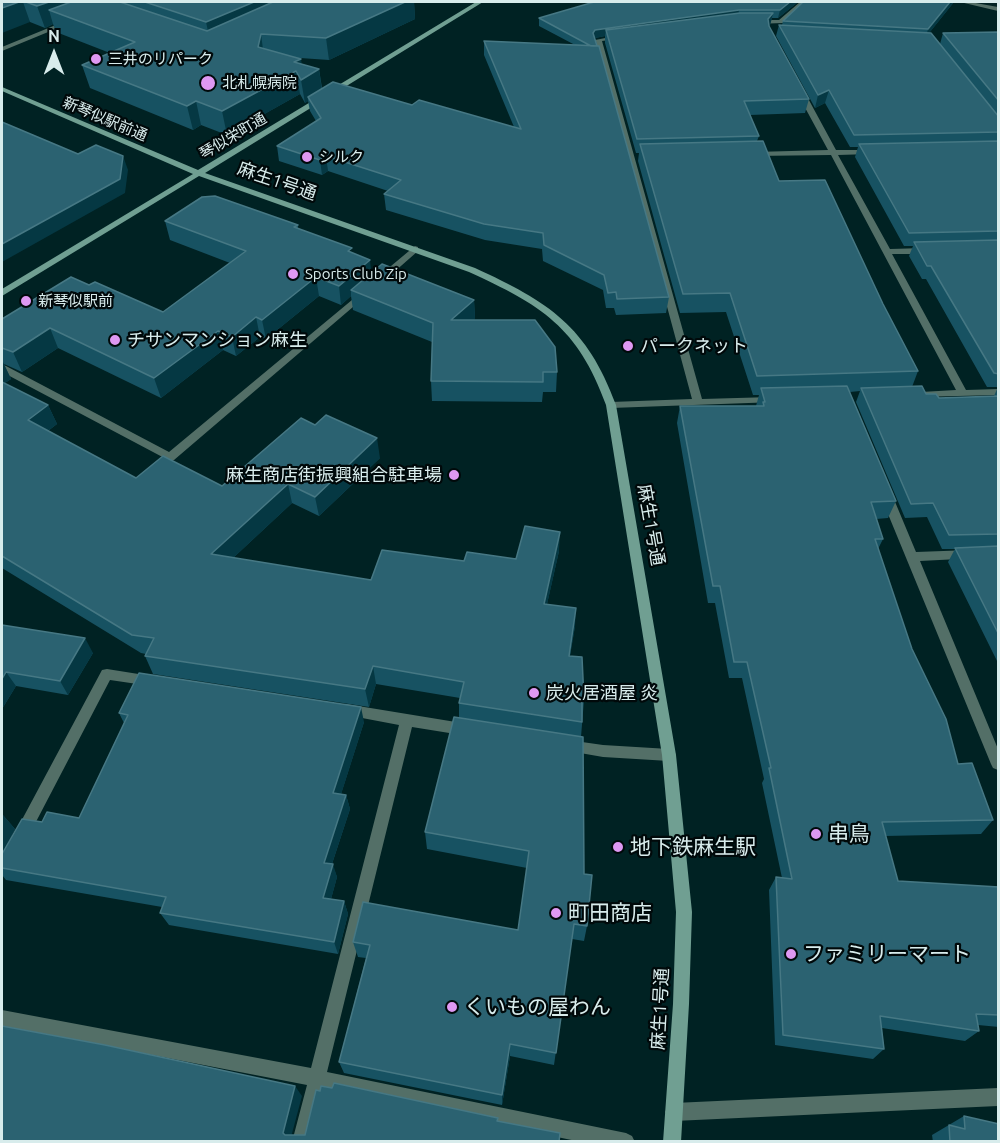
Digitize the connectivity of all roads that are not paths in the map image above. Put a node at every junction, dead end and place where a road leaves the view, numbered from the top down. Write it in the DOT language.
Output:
graph roads {
  1 [pos="480,2"];
  2 [pos="803,2"];
  3 [pos="963,2"];
  4 [pos="999,9"];
  5 [pos="78,18"];
  6 [pos="749,22"];
  7 [pos="781,22"];
  8 [pos="771,32"];
  9 [pos="633,35"];
  10 [pos="2,49"];
  11 [pos="794,80"];
  12 [pos="2,89"];
  13 [pos="881,152"];
  14 [pos="834,153"];
  15 [pos="747,155"];
  16 [pos="631,157"];
  17 [pos="643,157"];
  18 [pos="198,173"];
  19 [pos="415,249"];
  20 [pos="934,250"];
  21 [pos="887,252"];
  22 [pos="2,293"];
  23 [pos="2,368"];
  24 [pos="999,392"];
  25 [pos="963,394"];
  26 [pos="905,396"];
  27 [pos="778,400"];
  28 [pos="698,402"];
  29 [pos="611,405"];
  30 [pos="882,484"];
  31 [pos="999,553"];
  32 [pos="911,557"];
  33 [pos="165,683"];
  34 [pos="326,707"];
  35 [pos="407,720"];
  36 [pos="488,733"];
  37 [pos="557,744"];
  38 [pos="669,755"];
  39 [pos="999,764"];
  40 [pos="13,851"];
  41 [pos="2,1018"];
  42 [pos="317,1078"];
  43 [pos="999,1097"];
  44 [pos="674,1112"];
  45 [pos="301,1142"];
  46 [pos="626,1142"];
  47 [pos="672,1142"];
  1 -- 18 [label="street, 琴似栄町通"];
  2 -- 7 [label="street"];
  3 -- 4 [label="street"];
  5 -- 10 [label="street"];
  6 -- 7 [label="street"];
  7 -- 8 [label="street"];
  9 -- 16 [label="street"];
  11 -- 14 [label="street"];
  12 -- 18 [label="street, 新琴似駅前通"];
  13 -- 14 [label="street"];
  14 -- 15 [label="street"];
  14 -- 21 [label="street"];
  16 -- 17 [label="street"];
  16 -- 28 [label="street"];
  18 -- 19 [label="street, 麻生1号通"];
  18 -- 22 [label="street, 琴似栄町通"];
  19 -- 23 [label="street"];
  19 -- 29 [label="street, 麻生1号通"];
  20 -- 21 [label="street"];
  21 -- 25 [label="street"];
  24 -- 25 [label="street"];
  25 -- 26 [label="street"];
  27 -- 28 [label="street"];
  28 -- 29 [label="street"];
  29 -- 38 [label="street, 麻生1号通"];
  30 -- 32 [label="street"];
  31 -- 32 [label="street"];
  32 -- 39 [label="street"];
  33 -- 40 [label="street"];
  34 -- 35 [label="street"];
  35 -- 36 [label="street"];
  35 -- 42 [label="street"];
  37 -- 38 [label="street"];
  38 -- 44 [label="street, 麻生1号通"];
  41 -- 42 [label="street"];
  42 -- 45 [label="street"];
  42 -- 46 [label="street"];
  43 -- 44 [label="street"];
  44 -- 47 [label="street, 麻生1号通"];
}
